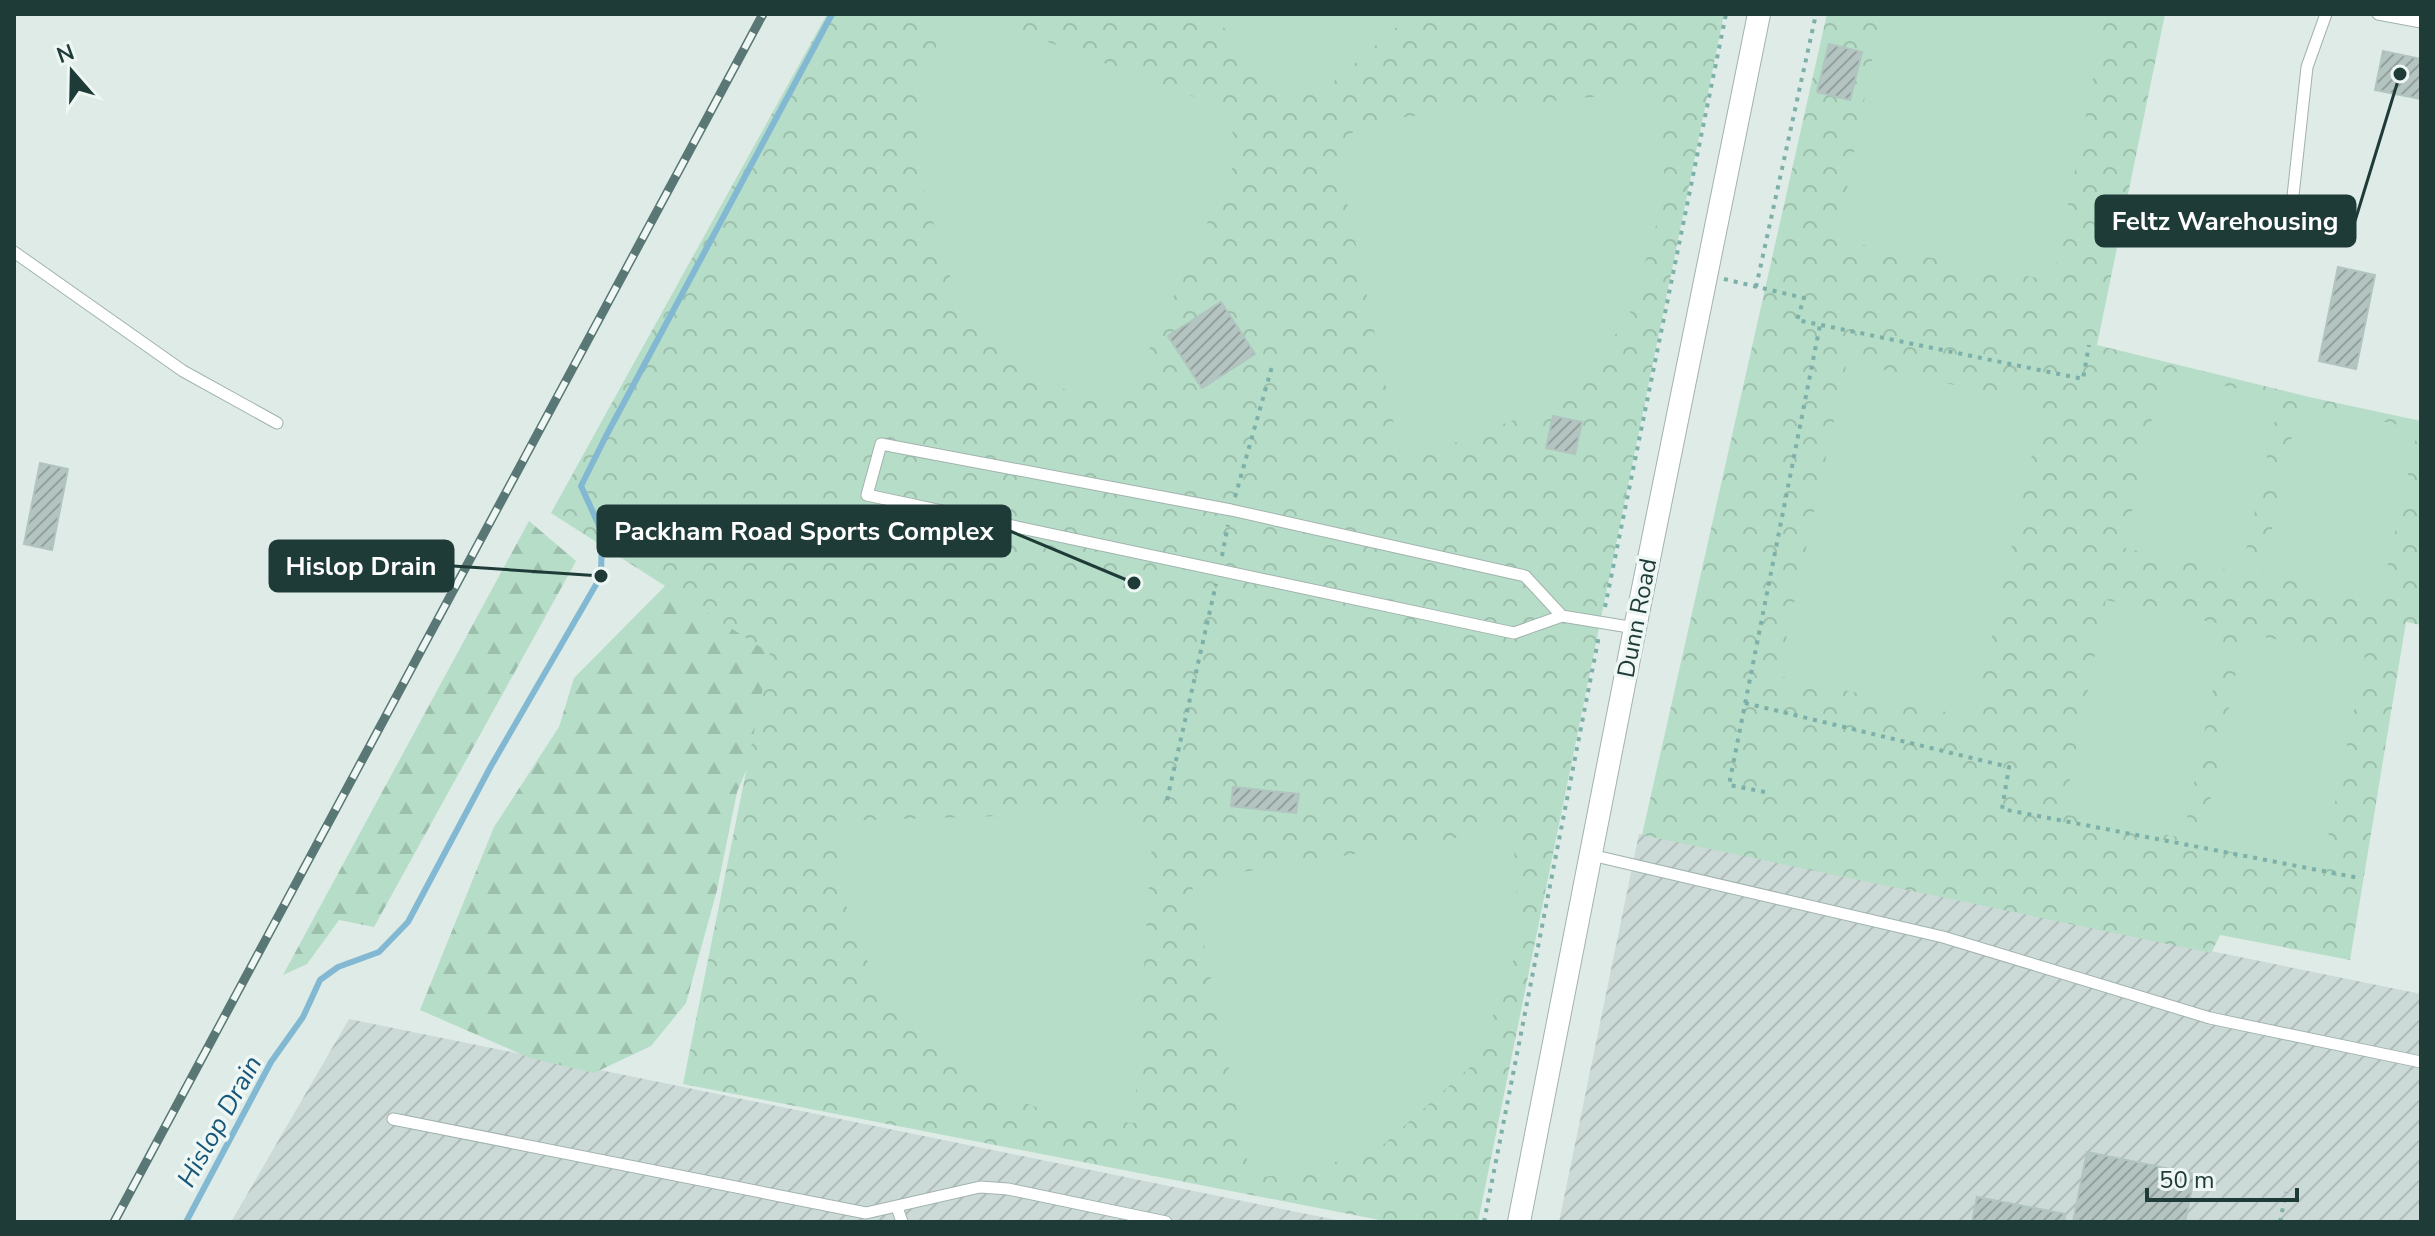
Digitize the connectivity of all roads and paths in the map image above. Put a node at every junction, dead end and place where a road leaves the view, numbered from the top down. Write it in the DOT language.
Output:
graph roads {
  1 [pos="1759,14"];
  2 [pos="1816,14"];
  3 [pos="2326,14"];
  4 [pos="2378,14"];
  5 [pos="2421,22"];
  6 [pos="2293,196"];
  7 [pos="14,252"];
  8 [pos="1706,275"];
  9 [pos="1756,287"];
  10 [pos="1820,325"];
  11 [pos="2089,345"];
  12 [pos="277,423"];
  13 [pos="1562,616"];
  14 [pos="1635,628"];
  15 [pos="1745,703"];
  16 [pos="1765,792"];
  17 [pos="1591,855"];
  18 [pos="2359,878"];
  19 [pos="2421,1062"];
  20 [pos="393,1119"];
  21 [pos="2286,1192"];
  22 [pos="897,1207"];
  23 [pos="902,1222"];
  24 [pos="1166,1222"];
  25 [pos="1519,1222"];
  26 [pos="2280,1222"];
  1 -- 8 [label="street, Dunn Road"];
  2 -- 9 [label="path"];
  3 -- 6 [label="lane"];
  4 -- 5 [label="lane"];
  7 -- 12 [label="lane"];
  8 -- 9 [label="path"];
  8 -- 14 [label="street, Dunn Road"];
  9 -- 10 [label="path"];
  10 -- 11 [label="path"];
  10 -- 15 [label="path"];
  13 -- 13 [label="lane"];
  13 -- 14 [label="lane"];
  14 -- 17 [label="street, Dunn Road"];
  15 -- 16 [label="path"];
  15 -- 18 [label="path"];
  17 -- 19 [label="lane"];
  17 -- 25 [label="street, Dunn Road"];
  20 -- 22 [label="lane"];
  21 -- 26 [label="path"];
  22 -- 23 [label="lane"];
  22 -- 24 [label="lane"];
}
